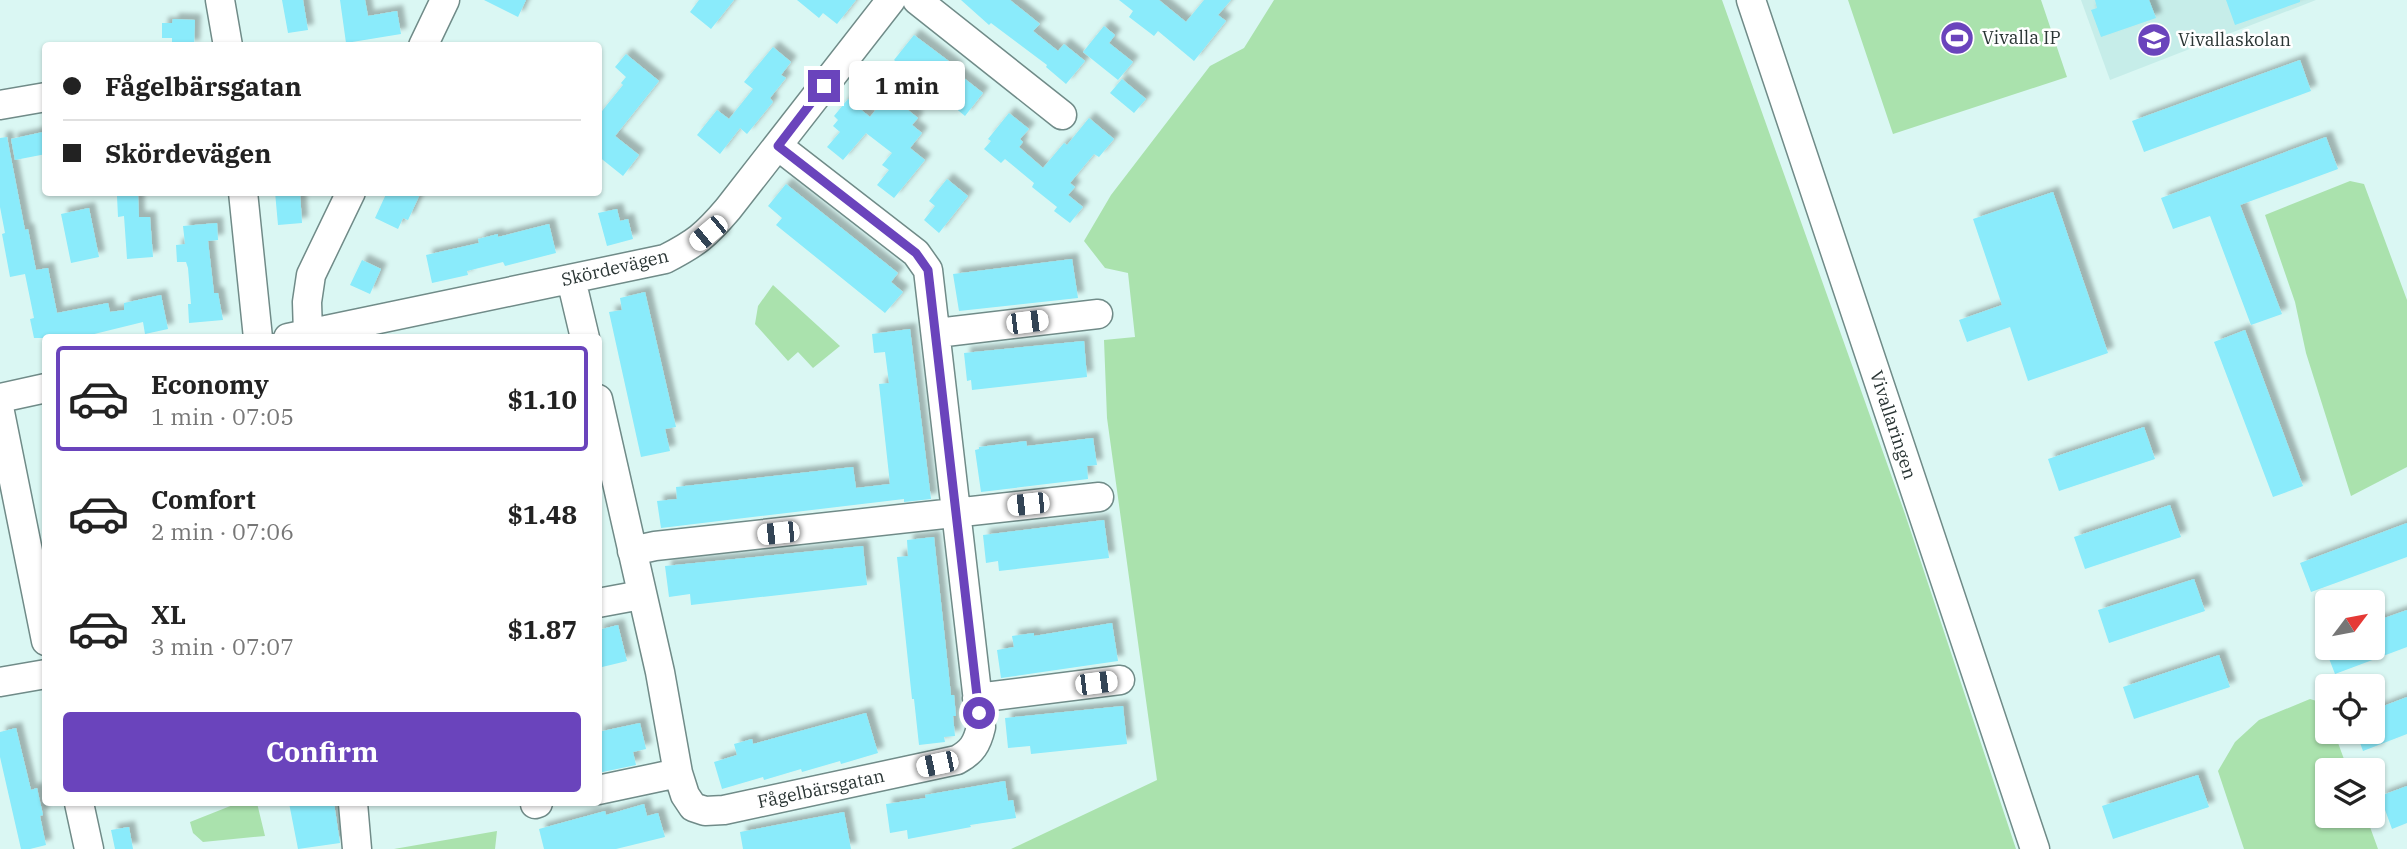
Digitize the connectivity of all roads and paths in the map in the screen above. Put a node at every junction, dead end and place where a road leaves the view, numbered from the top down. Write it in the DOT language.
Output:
graph roads {
  1 [pos="220,0"];
  2 [pos="445,0"];
  3 [pos="891,0"];
  4 [pos="917,0"];
  5 [pos="1751,0"];
  6 [pos="227,42"];
  7 [pos="425,42"];
  8 [pos="42,98"];
  9 [pos="0,105"];
  10 [pos="1062,115"];
  11 [pos="778,146"];
  12 [pos="243,196"];
  13 [pos="349,196"];
  14 [pos="571,279"];
  15 [pos="1098,314"];
  16 [pos="937,333"];
  17 [pos="258,334"];
  18 [pos="299,334"];
  19 [pos="308,334"];
  20 [pos="584,334"];
  21 [pos="42,389"];
  22 [pos="0,398"];
  23 [pos="0,412"];
  24 [pos="603,438"];
  25 [pos="1099,497"];
  26 [pos="956,511"];
  27 [pos="632,551"];
  28 [pos="641,595"];
  29 [pos="602,602"];
  30 [pos="42,621"];
  31 [pos="42,675"];
  32 [pos="1120,680"];
  33 [pos="0,682"];
  34 [pos="977,698"];
  35 [pos="678,773"];
  36 [pos="602,789"];
  37 [pos="80,806"];
  38 [pos="353,806"];
  39 [pos="89,849"];
  40 [pos="357,849"];
  41 [pos="2035,849"];
  1 -- 6 [label="street"];
  2 -- 7 [label="street"];
  3 -- 11 [label="street, Skördevägen"];
  4 -- 10 [label="street"];
  5 -- 41 [label="street, Vivallaringen"];
  8 -- 9 [label="street"];
  11 -- 14 [label="street, Skördevägen"];
  11 -- 16 [label="street, Fågelbärsgatan"];
  12 -- 17 [label="street"];
  13 -- 18 [label="street, Skördevägen"];
  14 -- 19 [label="street, Skördevägen"];
  14 -- 20 [label="street"];
  15 -- 16 [label="street"];
  16 -- 26 [label="street, Fågelbärsgatan"];
  21 -- 22 [label="street"];
  23 -- 30 [label="street"];
  24 -- 27 [label="street, Fågelbärsgatan"];
  25 -- 26 [label="street"];
  26 -- 27 [label="street"];
  26 -- 34 [label="street, Fågelbärsgatan"];
  27 -- 28 [label="street, Fågelbärsgatan"];
  28 -- 29 [label="street"];
  28 -- 35 [label="street, Fågelbärsgatan"];
  31 -- 33 [label="street"];
  32 -- 34 [label="street"];
  34 -- 35 [label="street, Fågelbärsgatan"];
  35 -- 36 [label="street"];
  37 -- 39 [label="street"];
  38 -- 40 [label="street"];
}
